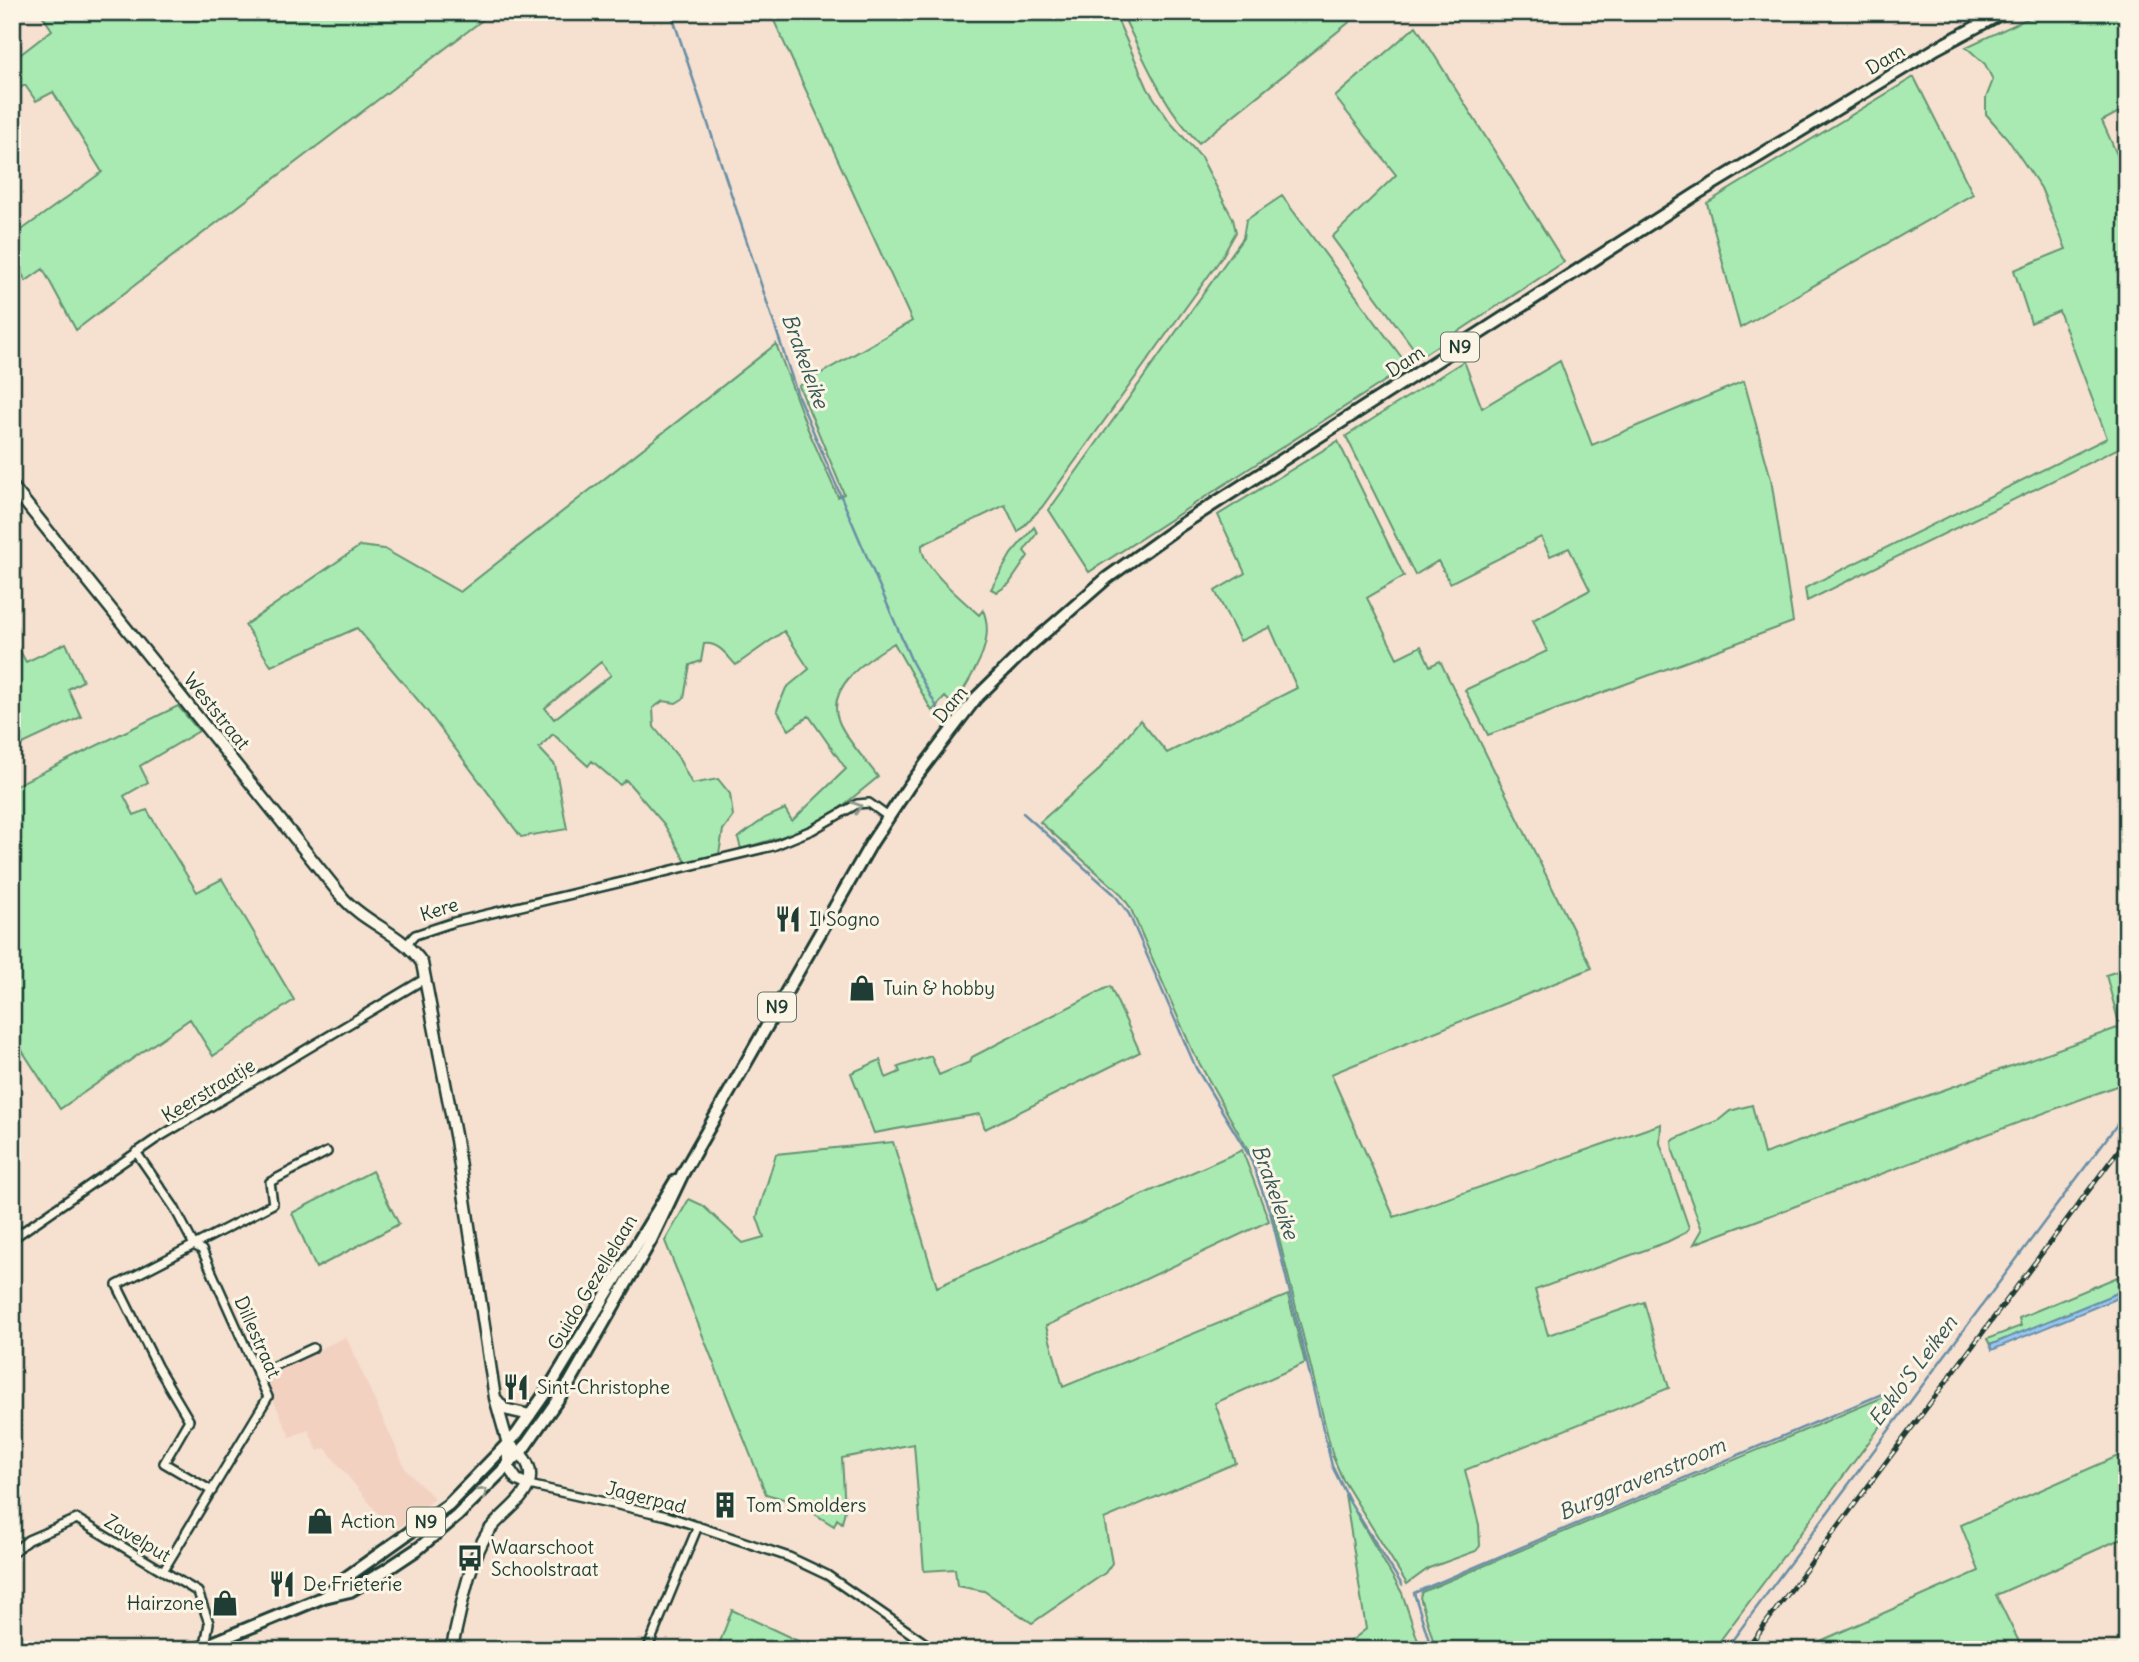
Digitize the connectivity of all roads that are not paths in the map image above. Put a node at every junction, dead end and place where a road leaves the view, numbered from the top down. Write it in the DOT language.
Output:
graph roads {
  1 [pos="2004,12"];
  2 [pos="12,486"];
  3 [pos="887,816"];
  4 [pos="406,944"];
  5 [pos="426,978"];
  6 [pos="136,1152"];
  7 [pos="327,1152"];
  8 [pos="12,1239"];
  9 [pos="194,1245"];
  10 [pos="585,1340"];
  11 [pos="313,1348"];
  12 [pos="257,1374"];
  13 [pos="495,1398"];
  14 [pos="530,1415"];
  15 [pos="508,1444"];
  16 [pos="521,1452"];
  17 [pos="508,1467"];
  18 [pos="529,1485"];
  19 [pos="212,1491"];
  20 [pos="698,1526"];
  21 [pos="12,1553"];
  22 [pos="163,1571"];
  23 [pos="324,1597"];
  24 [pos="200,1648"];
  25 [pos="451,1650"];
  26 [pos="647,1650"];
  27 [pos="935,1650"];
  1 -- 3 [label="main road, Dam / N9"];
  2 -- 4 [label="street, Weststraat"];
  4 -- 3 [label="street, Kere, one-way"];
  3 -- 10 [label="main road, Guido Gezellelaan / N9"];
  4 -- 5 [label="street, Kere"];
  5 -- 6 [label="street, Keerstraatje"];
  5 -- 13 [label="street, Kere"];
  6 -- 8 [label="street, Keerstraatje"];
  6 -- 9 [label="street, Dillestraat"];
  7 -- 9 [label="street"];
  9 -- 12 [label="street, Dillestraat"];
  9 -- 19 [label="street"];
  10 -- 14 [label="main road, Guido Gezellelaan / N9"];
  10 -- 16 [label="main road, Guido Gezellelaan / N9"];
  11 -- 12 [label="street"];
  12 -- 19 [label="street, Dillestraat"];
  13 -- 14 [label="street"];
  13 -- 15 [label="street, Kere"];
  14 -- 15 [label="main road, Guido Gezellelaan / N9"];
  15 -- 16 [label="street"];
  15 -- 17 [label="street, Kere"];
  15 -- 23 [label="main road, N9"];
  16 -- 17 [label="main road, N9"];
  16 -- 18 [label="street"];
  17 -- 18 [label="street"];
  23 -- 17 [label="main road, N9, one-way"];
  18 -- 20 [label="street, Jagerpad"];
  18 -- 25 [label="street"];
  19 -- 22 [label="street, Dillestraat"];
  20 -- 26 [label="street"];
  20 -- 27 [label="street, Jagerpad"];
  21 -- 22 [label="street, Zavelput"];
  22 -- 24 [label="street, Zavelput"];
  23 -- 24 [label="main road, N9"];
}
